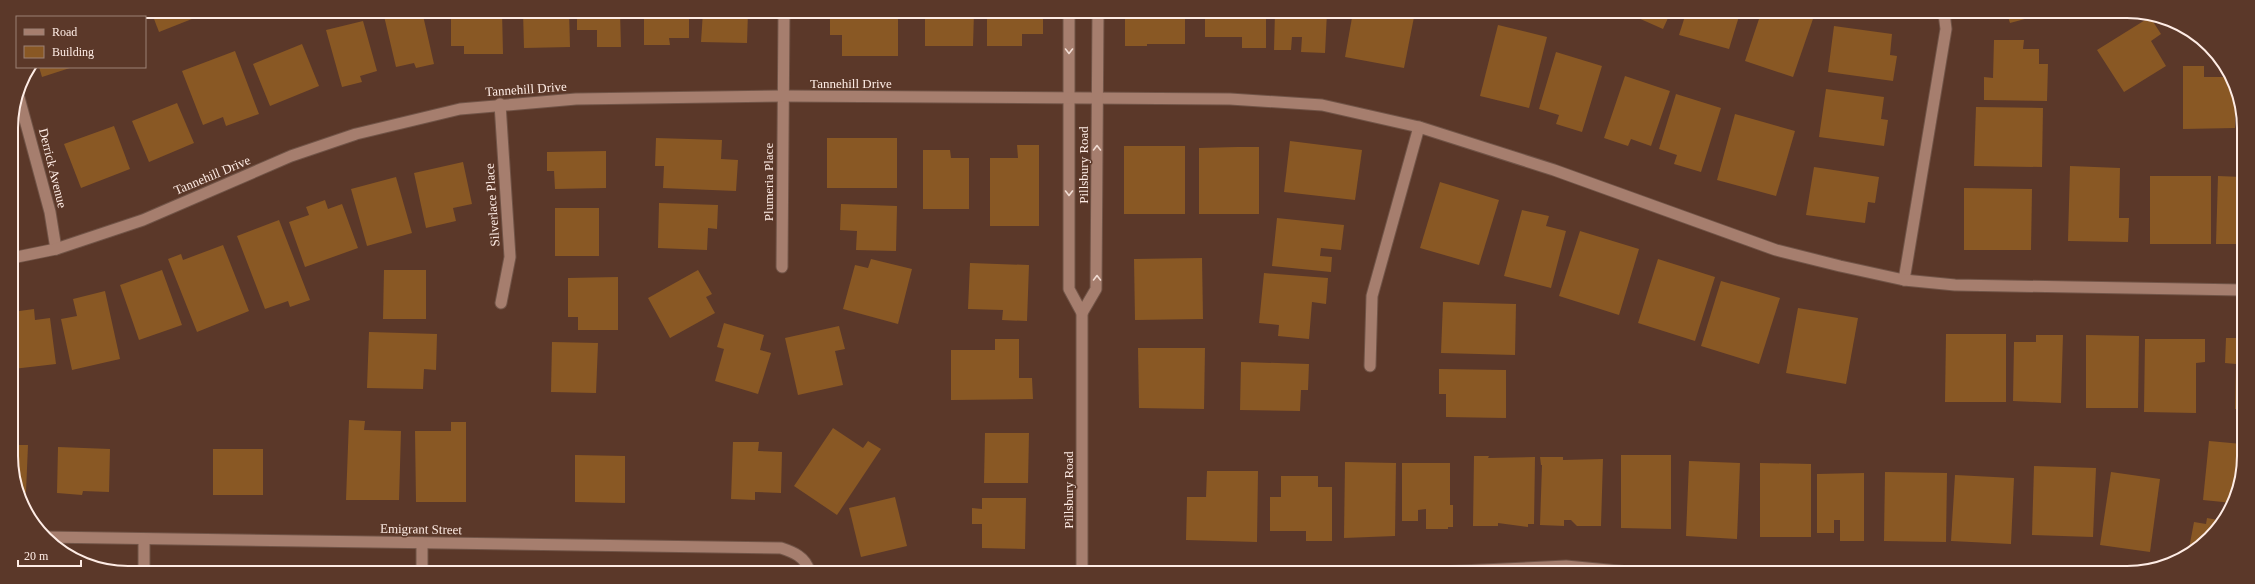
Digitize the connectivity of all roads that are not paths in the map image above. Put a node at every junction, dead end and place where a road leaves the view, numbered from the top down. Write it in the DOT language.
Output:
graph roads {
  1 [pos="784,18"];
  2 [pos="1069,18"];
  3 [pos="1098,18"];
  4 [pos="1945,18"];
  5 [pos="783,96"];
  6 [pos="1098,97"];
  7 [pos="1069,98"];
  8 [pos="21,104"];
  9 [pos="500,104"];
  10 [pos="1419,127"];
  11 [pos="56,249"];
  12 [pos="18,257"];
  13 [pos="782,267"];
  14 [pos="1904,280"];
  15 [pos="2237,290"];
  16 [pos="501,303"];
  17 [pos="1082,313"];
  18 [pos="1370,366"];
  19 [pos="53,537"];
  20 [pos="144,538"];
  21 [pos="422,543"];
  22 [pos="144,566"];
  23 [pos="422,566"];
  24 [pos="808,566"];
  25 [pos="1082,566"];
  1 -- 5 [label="street, Plumeria Place"];
  2 -- 7 [label="street, Pillsbury Road, one-way"];
  3 -- 6 [label="street, Pillsbury Road"];
  4 -- 14 [label="street"];
  5 -- 7 [label="street, Tannehill Drive"];
  5 -- 9 [label="street, Tannehill Drive"];
  5 -- 13 [label="street, Plumeria Place"];
  6 -- 7 [label="street, Tannehill Drive"];
  6 -- 10 [label="street, Tannehill Drive"];
  17 -- 6 [label="street, Pillsbury Road, one-way"];
  7 -- 17 [label="street, Pillsbury Road, one-way"];
  8 -- 11 [label="street, Derrick Avenue"];
  9 -- 11 [label="street, Tannehill Drive"];
  9 -- 16 [label="street, Silverlace Place"];
  10 -- 14 [label="street, Tannehill Drive"];
  10 -- 18 [label="street"];
  11 -- 12 [label="street, Tannehill Drive"];
  14 -- 15 [label="street, Tannehill Drive"];
  17 -- 25 [label="street, Pillsbury Road"];
  19 -- 20 [label="street, Emigrant Street"];
  20 -- 21 [label="street, Emigrant Street"];
  20 -- 22 [label="street"];
  21 -- 23 [label="street"];
  21 -- 24 [label="street, Emigrant Street"];
}
